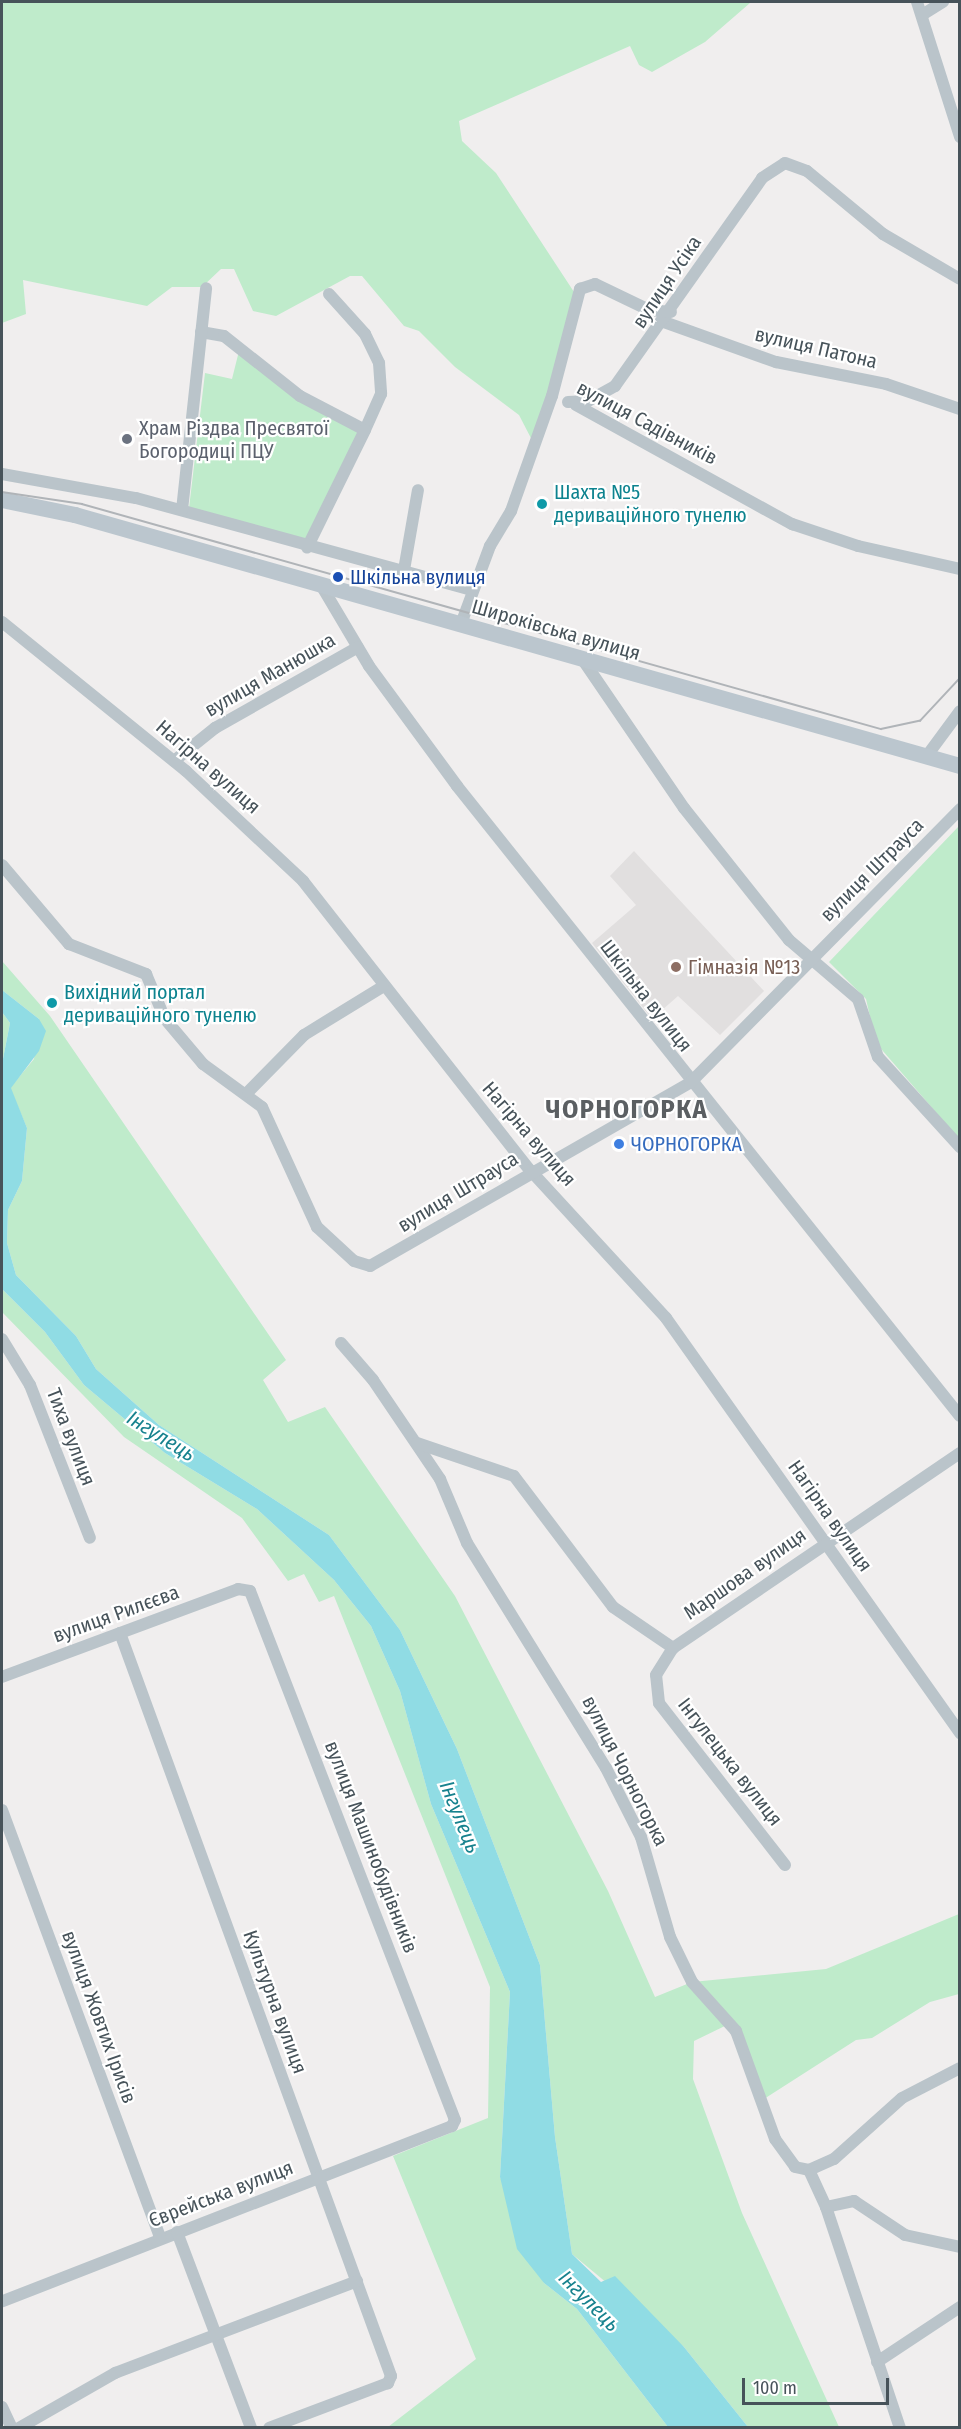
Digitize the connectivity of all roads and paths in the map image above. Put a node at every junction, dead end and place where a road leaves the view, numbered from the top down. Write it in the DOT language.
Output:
graph roads {
  1 [pos="917,2"];
  2 [pos="944,2"];
  3 [pos="922,15"];
  4 [pos="960,137"];
  5 [pos="960,279"];
  6 [pos="206,288"];
  7 [pos="329,294"];
  8 [pos="667,317"];
  9 [pos="201,332"];
  10 [pos="552,396"];
  11 [pos="568,402"];
  12 [pos="960,409"];
  13 [pos="365,430"];
  14 [pos="2,474"];
  15 [pos="418,490"];
  16 [pos="2,500"];
  17 [pos="182,510"];
  18 [pos="307,548"];
  19 [pos="960,568"];
  20 [pos="404,570"];
  21 [pos="321,585"];
  22 [pos="473,590"];
  23 [pos="2,622"];
  24 [pos="461,624"];
  25 [pos="358,647"];
  26 [pos="583,660"];
  27 [pos="960,711"];
  28 [pos="926,757"];
  29 [pos="174,761"];
  30 [pos="960,766"];
  31 [pos="960,809"];
  32 [pos="2,865"];
  33 [pos="812,959"];
  34 [pos="382,987"];
  35 [pos="690,1083"];
  36 [pos="248,1092"];
  37 [pos="960,1148"];
  38 [pos="530,1170"];
  39 [pos="2,1339"];
  40 [pos="340,1344"];
  41 [pos="5,1356"];
  42 [pos="960,1416"];
  43 [pos="417,1443"];
  44 [pos="960,1453"];
  45 [pos="90,1538"];
  46 [pos="825,1542"];
  47 [pos="244,1588"];
  48 [pos="120,1633"];
  49 [pos="674,1648"];
  50 [pos="2,1677"];
  51 [pos="960,1733"];
  52 [pos="2,1810"];
  53 [pos="785,1865"];
  54 [pos="960,2067"];
  55 [pos="455,2124"];
  56 [pos="809,2170"];
  57 [pos="319,2177"];
  58 [pos="826,2207"];
  59 [pos="177,2232"];
  60 [pos="160,2238"];
  61 [pos="960,2247"];
  62 [pos="357,2281"];
  63 [pos="2,2301"];
  64 [pos="960,2307"];
  65 [pos="215,2334"];
  66 [pos="877,2362"];
  67 [pos="2,2407"];
  68 [pos="12,2427"];
  69 [pos="19,2427"];
  70 [pos="251,2427"];
  71 [pos="269,2427"];
  72 [pos="900,2427"];
  1 -- 3 [label="street"];
  2 -- 3 [label="street"];
  3 -- 4 [label="street"];
  5 -- 8 [label="street, вулиця Усіка"];
  6 -- 9 [label="street"];
  7 -- 13 [label="street"];
  8 -- 10 [label="street, вулиця Патона"];
  8 -- 11 [label="street, вулиця Усіка"];
  8 -- 12 [label="street, вулиця Патона"];
  9 -- 13 [label="street"];
  9 -- 17 [label="street"];
  10 -- 11 [label="street, вулиця Садівників"];
  10 -- 22 [label="street"];
  11 -- 19 [label="street, вулиця Садівників"];
  13 -- 18 [label="street"];
  14 -- 17 [label="street"];
  15 -- 20 [label="street"];
  16 -- 21 [label="main road, Широківська вулиця"];
  17 -- 18 [label="street"];
  18 -- 20 [label="street"];
  20 -- 22 [label="street"];
  21 -- 24 [label="main road, Широківська вулиця"];
  21 -- 25 [label="street, Шкільна вулиця"];
  22 -- 24 [label="street"];
  23 -- 29 [label="street, Нагірна вулиця"];
  24 -- 26 [label="main road, Широківська вулиця"];
  25 -- 29 [label="street, вулиця Манюшка"];
  25 -- 35 [label="street, Шкільна вулиця"];
  26 -- 28 [label="main road, Широківська вулиця"];
  26 -- 33 [label="street"];
  27 -- 28 [label="street"];
  28 -- 30 [label="main road, Широківська вулиця"];
  29 -- 34 [label="street, Нагірна вулиця"];
  31 -- 33 [label="street, вулиця Штрауса"];
  32 -- 36 [label="street"];
  33 -- 35 [label="street, вулиця Штрауса"];
  33 -- 37 [label="street"];
  34 -- 36 [label="street"];
  34 -- 38 [label="street, Нагірна вулиця"];
  35 -- 38 [label="street, вулиця Штрауса"];
  35 -- 42 [label="street, Шкільна вулиця"];
  36 -- 38 [label="street, вулиця Штрауса"];
  38 -- 46 [label="street, Нагірна вулиця"];
  39 -- 41 [label="street, Тиха вулиця"];
  40 -- 43 [label="street, вулиця Чорногорка"];
  41 -- 45 [label="street, Тиха вулиця"];
  43 -- 49 [label="street"];
  43 -- 56 [label="street, вулиця Чорногорка"];
  44 -- 46 [label="street, Маршова вулиця"];
  46 -- 49 [label="street, Маршова вулиця"];
  46 -- 51 [label="street, Нагірна вулиця"];
  47 -- 48 [label="street, вулиця Рилєєва"];
  47 -- 55 [label="street, вулиця Машинобудівників"];
  48 -- 50 [label="street, вулиця Рилєєва"];
  48 -- 57 [label="street, Культурна вулиця"];
  49 -- 53 [label="street, Інгулецька вулиця"];
  52 -- 60 [label="street, вулиця Жовтих Ірисів"];
  54 -- 56 [label="street"];
  55 -- 57 [label="street, Єврейська вулиця"];
  56 -- 58 [label="street"];
  57 -- 59 [label="street, Єврейська вулиця"];
  57 -- 62 [label="street, Культурна вулиця"];
  58 -- 61 [label="street"];
  58 -- 66 [label="street"];
  59 -- 60 [label="street, Єврейська вулиця"];
  59 -- 65 [label="street"];
  60 -- 63 [label="street, Єврейська вулиця"];
  62 -- 65 [label="street"];
  62 -- 71 [label="street, Культурна вулиця"];
  64 -- 66 [label="street"];
  65 -- 69 [label="street"];
  65 -- 70 [label="street"];
  66 -- 72 [label="street"];
  67 -- 68 [label="street"];
}
